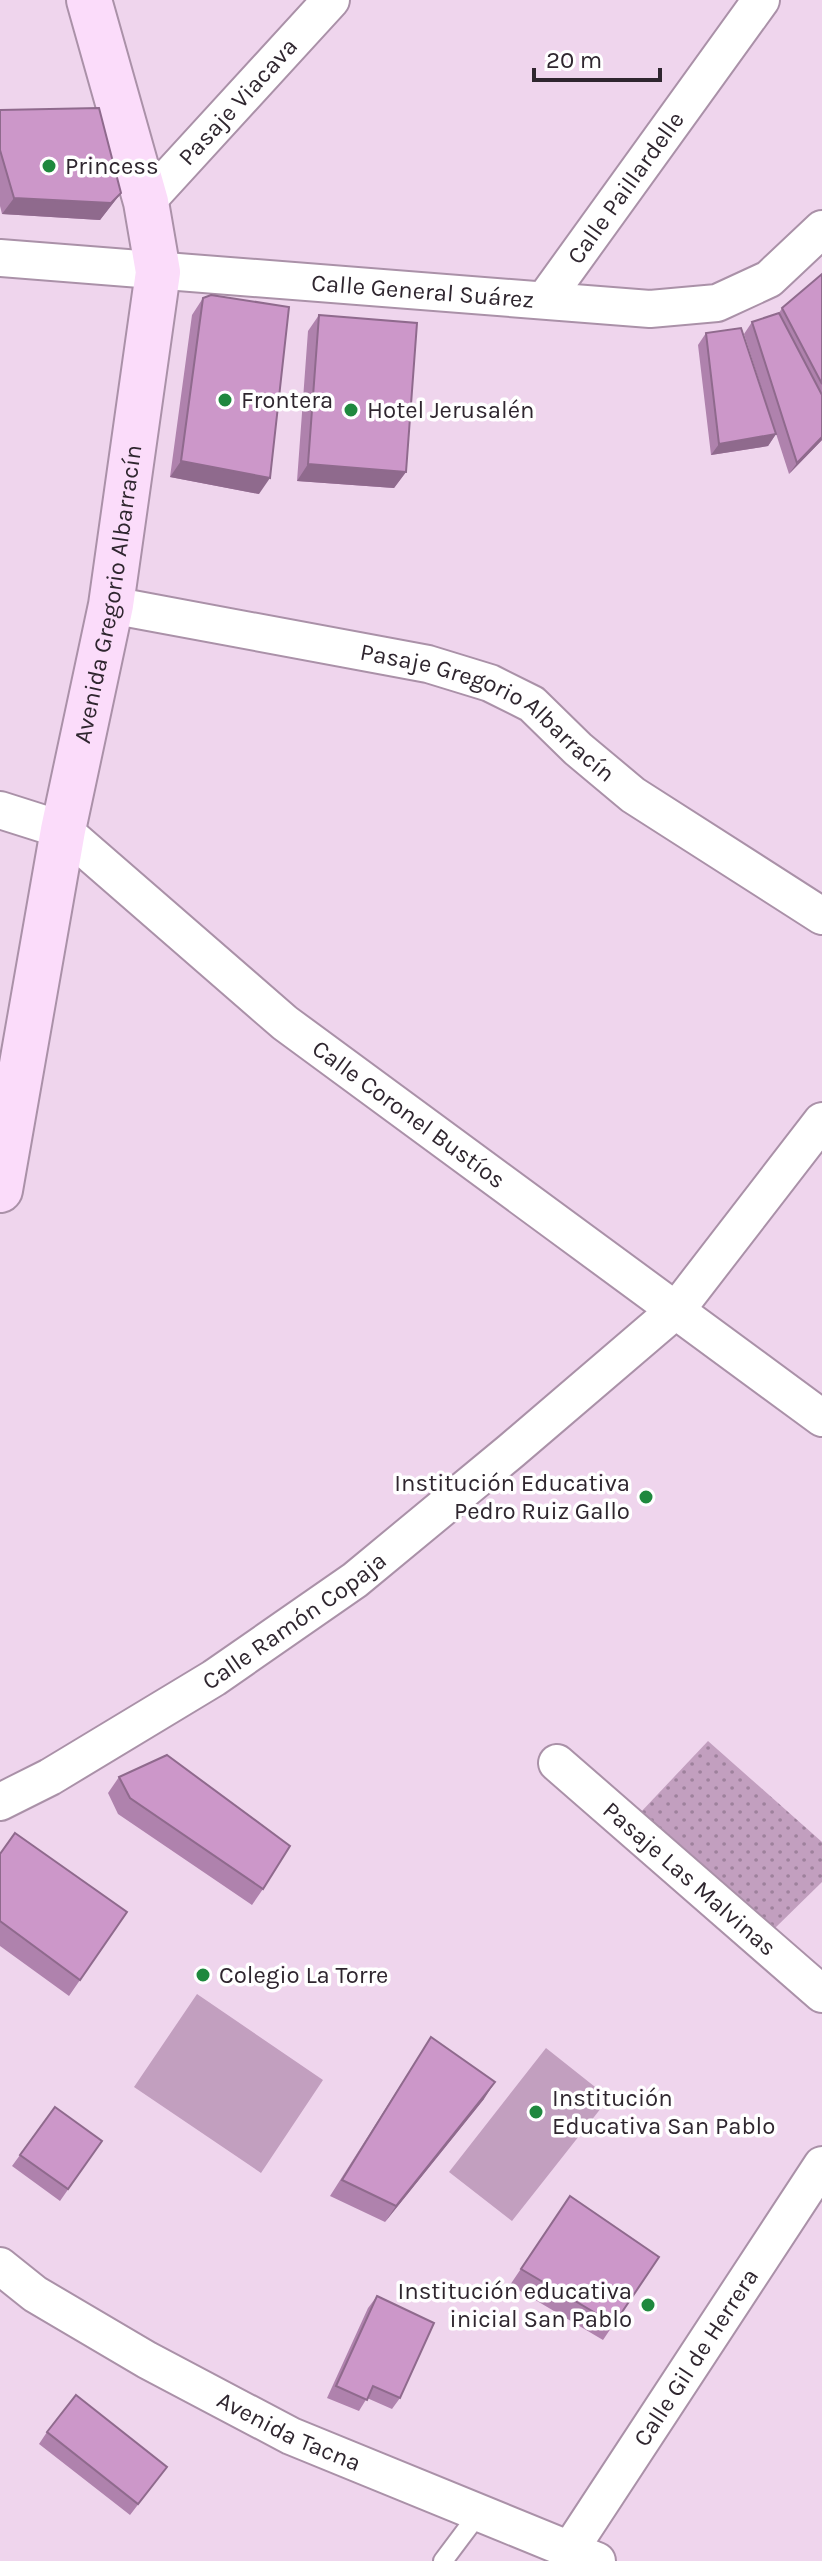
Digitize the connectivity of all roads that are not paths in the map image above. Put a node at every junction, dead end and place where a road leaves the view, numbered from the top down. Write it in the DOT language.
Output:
graph roads {
  1 [pos="89,0"];
  2 [pos="331,0"];
  3 [pos="761,0"];
  4 [pos="146,202"];
  5 [pos="822,229"];
  6 [pos="0,258"];
  7 [pos="158,272"];
  8 [pos="546,298"];
  9 [pos="111,605"];
  10 [pos="0,810"];
  11 [pos="63,830"];
  12 [pos="822,916"];
  13 [pos="822,1122"];
  14 [pos="4,1144"];
  15 [pos="0,1190"];
  16 [pos="677,1309"];
  17 [pos="822,1418"];
  18 [pos="557,1763"];
  19 [pos="0,1802"];
  20 [pos="822,1994"];
  21 [pos="818,2177"];
  22 [pos="0,2266"];
  23 [pos="479,2513"];
  24 [pos="584,2554"];
  25 [pos="443,2561"];
  1 -- 4 [label="street, Avenida Gregorio Albarracín"];
  2 -- 4 [label="street, Pasaje Viacava"];
  3 -- 8 [label="street, Calle Paillardelle"];
  4 -- 7 [label="street, Avenida Gregorio Albarracín"];
  5 -- 8 [label="street, Calle General Suárez"];
  6 -- 7 [label="street, Calle General Suárez"];
  7 -- 8 [label="street, Calle General Suárez"];
  7 -- 9 [label="street, Avenida Gregorio Albarracín"];
  9 -- 11 [label="street, Avenida Gregorio Albarracín"];
  9 -- 12 [label="street, Pasaje Gregorio Albarracín"];
  10 -- 11 [label="street, Calle Coronel Bustíos"];
  11 -- 14 [label="street, Avenida Gregorio Albarracín"];
  11 -- 16 [label="street, Calle Coronel Bustíos"];
  13 -- 16 [label="street, Calle Ramón Copaja"];
  14 -- 15 [label="street, Avenida Gregorio Albarracín"];
  16 -- 17 [label="street, Calle Coronel Bustíos"];
  16 -- 19 [label="street, Calle Ramón Copaja"];
  18 -- 20 [label="street, Pasaje Las Malvinas"];
  21 -- 24 [label="street, Calle Gil de Herrera"];
  22 -- 23 [label="street, Avenida Tacna"];
  23 -- 24 [label="street, Avenida Tacna"];
  23 -- 25 [label="lane"];
}
